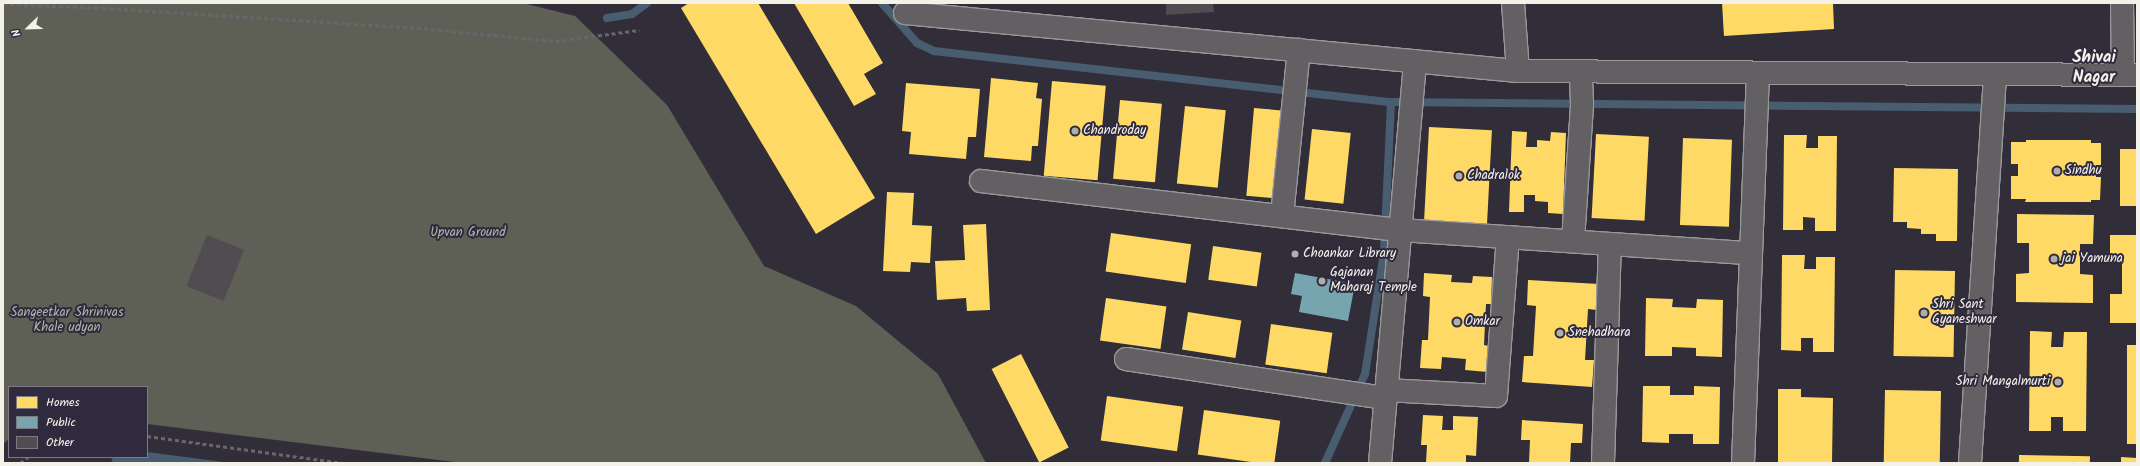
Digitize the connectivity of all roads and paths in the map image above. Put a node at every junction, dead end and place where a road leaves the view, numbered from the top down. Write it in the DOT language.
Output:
graph roads {
  1 [pos="1513,3"];
  2 [pos="2122,3"];
  3 [pos="3,4"];
  4 [pos="904,13"];
  5 [pos="639,30"];
  6 [pos="1299,50"];
  7 [pos="1415,62"];
  8 [pos="1518,71"];
  9 [pos="1580,71"];
  10 [pos="1758,73"];
  11 [pos="1995,75"];
  12 [pos="2130,75"];
  13 [pos="980,181"];
  14 [pos="1282,216"];
  15 [pos="1400,230"];
  16 [pos="1508,237"];
  17 [pos="1573,242"];
  18 [pos="1610,244"];
  19 [pos="1750,253"];
  20 [pos="1126,359"];
  21 [pos="1386,394"];
  22 [pos="148,436"];
  23 [pos="345,463"];
  24 [pos="1380,463"];
  25 [pos="1603,463"];
  26 [pos="1742,463"];
  27 [pos="1970,463"];
  1 -- 8 [label="street"];
  2 -- 12 [label="street"];
  3 -- 5 [label="path"];
  4 -- 6 [label="street"];
  6 -- 7 [label="street"];
  6 -- 14 [label="street"];
  7 -- 8 [label="street"];
  7 -- 15 [label="street"];
  8 -- 9 [label="street"];
  9 -- 10 [label="street"];
  9 -- 17 [label="street"];
  10 -- 11 [label="street"];
  10 -- 19 [label="street"];
  11 -- 12 [label="street"];
  11 -- 27 [label="street"];
  13 -- 14 [label="street"];
  14 -- 15 [label="street"];
  15 -- 16 [label="street"];
  15 -- 21 [label="street"];
  16 -- 17 [label="street"];
  16 -- 21 [label="street"];
  17 -- 18 [label="street"];
  18 -- 19 [label="street"];
  18 -- 25 [label="street"];
  19 -- 26 [label="street"];
  20 -- 21 [label="street"];
  21 -- 24 [label="street"];
  22 -- 23 [label="path"];
}
